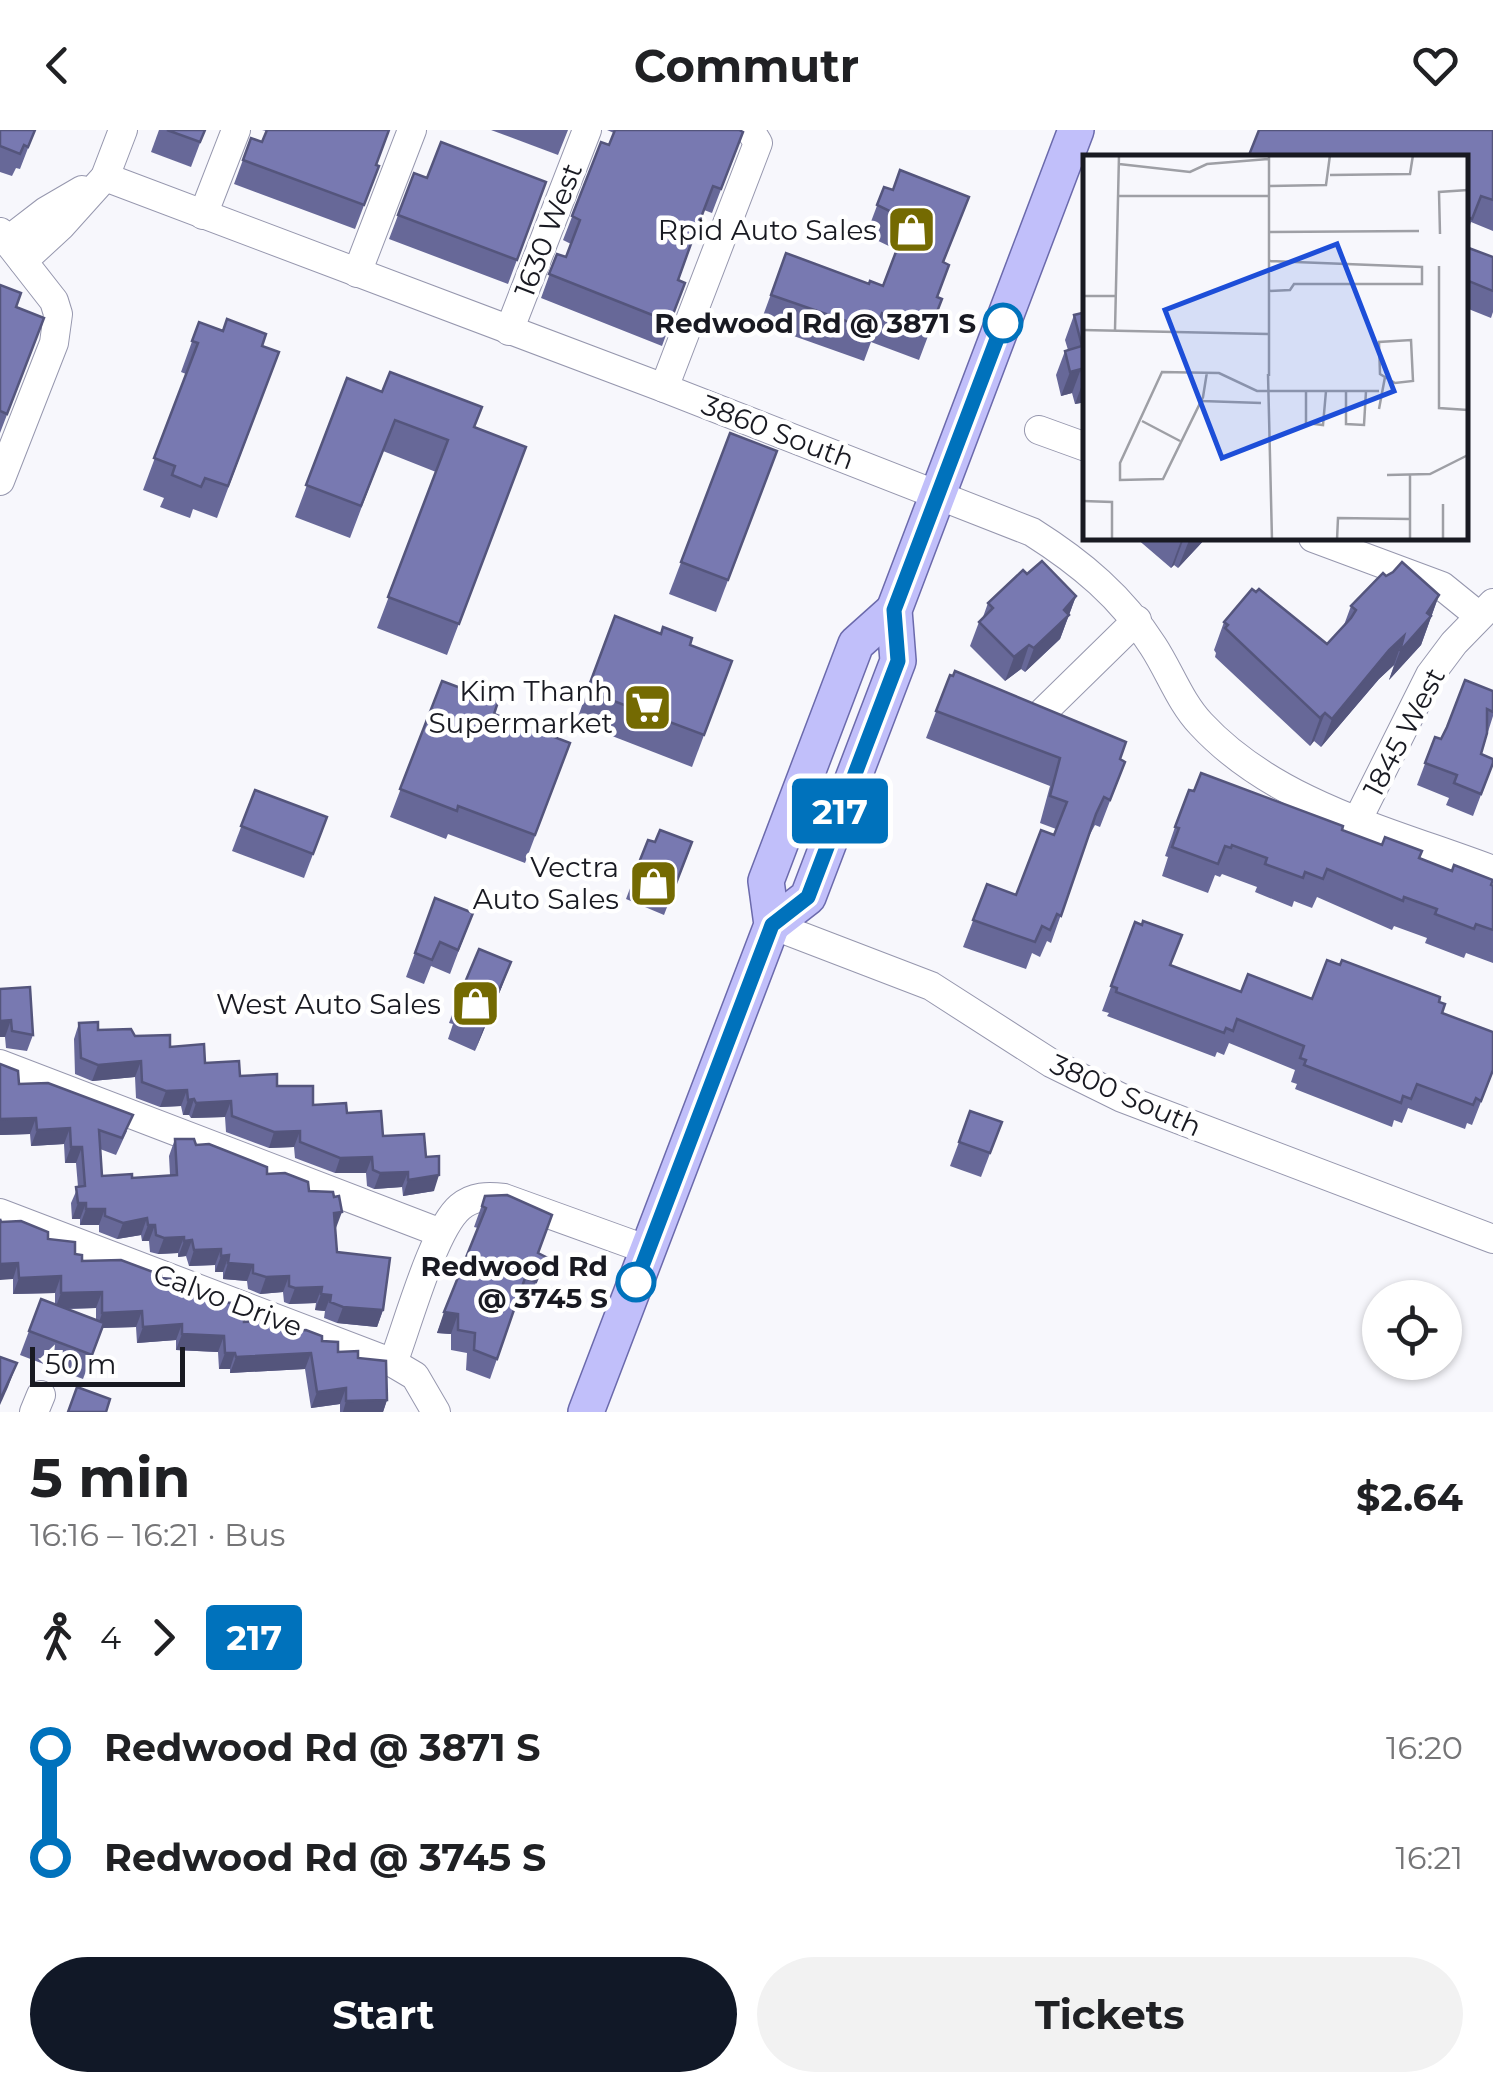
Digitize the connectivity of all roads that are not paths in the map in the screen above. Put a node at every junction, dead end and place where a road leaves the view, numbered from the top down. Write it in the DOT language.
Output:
graph roads {
  1 [pos="123,130"];
  2 [pos="236,130"];
  3 [pos="412,130"];
  4 [pos="587,130"];
  5 [pos="1076,130"];
  6 [pos="754,137"];
  7 [pos="105,177"];
  8 [pos="204,215"];
  9 [pos="10,245"];
  10 [pos="357,273"];
  11 [pos="509,330"];
  12 [pos="664,388"];
  13 [pos="1039,430"];
  14 [pos="1083,446"];
  15 [pos="0,481"];
  16 [pos="938,493"];
  17 [pos="1318,540"];
  18 [pos="1486,610"];
  19 [pos="1137,620"];
  20 [pos="1043,712"];
  21 [pos="1358,819"];
  22 [pos="1493,870"];
  23 [pos="772,925"];
  24 [pos="0,1064"];
  25 [pos="0,1213"];
  26 [pos="441,1234"];
  27 [pos="1493,1239"];
  28 [pos="648,1250"];
  29 [pos="393,1364"];
  30 [pos="436,1412"];
  31 [pos="586,1412"];
  1 -- 7 [label="street"];
  2 -- 8 [label="street"];
  3 -- 10 [label="street"];
  4 -- 11 [label="street, 1630 West"];
  5 -- 16 [label="main road"];
  6 -- 12 [label="street"];
  7 -- 8 [label="street, 3860 South"];
  7 -- 9 [label="street"];
  8 -- 10 [label="street, 3860 South"];
  9 -- 15 [label="street"];
  10 -- 11 [label="street, 3860 South"];
  11 -- 12 [label="street, 3860 South"];
  12 -- 16 [label="street, 3860 South"];
  13 -- 14 [label="street"];
  16 -- 19 [label="street, 3860 South"];
  16 -- 23 [label="main road"];
  17 -- 18 [label="street"];
  18 -- 21 [label="street, 1845 West"];
  19 -- 20 [label="street"];
  19 -- 21 [label="street, 3860 South"];
  21 -- 22 [label="street, 3860 South"];
  23 -- 27 [label="street, 3800 South"];
  23 -- 28 [label="main road"];
  24 -- 26 [label="street"];
  25 -- 29 [label="street, Calvo Drive"];
  26 -- 28 [label="street"];
  26 -- 29 [label="street"];
  28 -- 31 [label="main road"];
  29 -- 30 [label="street, Calvo Drive"];
}
